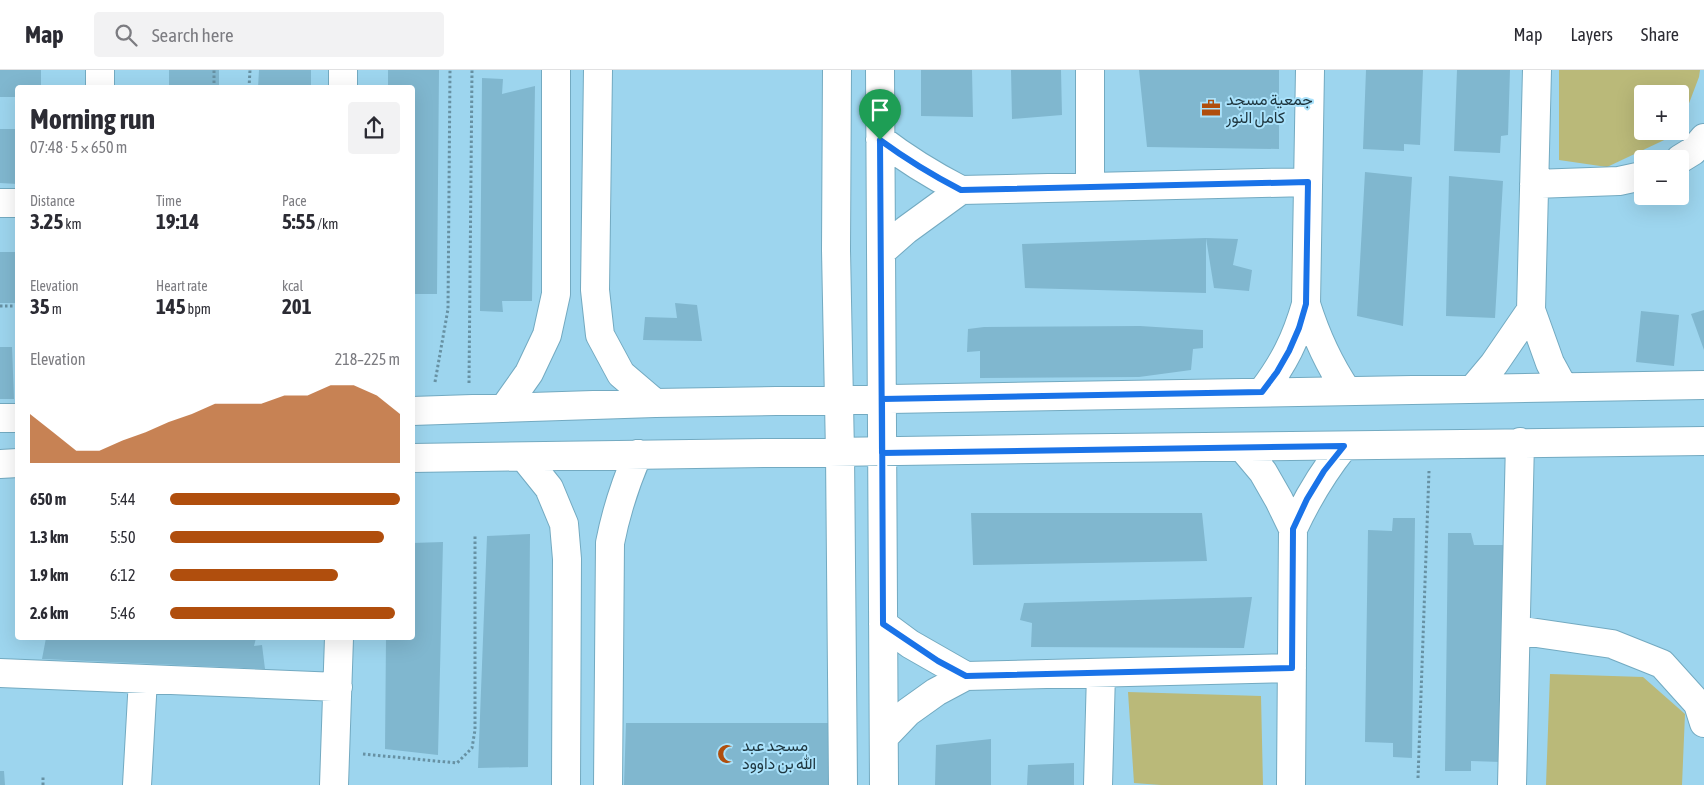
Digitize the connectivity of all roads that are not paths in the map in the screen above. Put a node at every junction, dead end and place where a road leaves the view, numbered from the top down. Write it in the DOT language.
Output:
graph roads {
  1 [pos="100,70"];
  2 [pos="343,70"];
  3 [pos="556,70"];
  4 [pos="598,70"];
  5 [pos="837,70"];
  6 [pos="880,70"];
  7 [pos="1090,70"];
  8 [pos="1310,70"];
  9 [pos="1537,70"];
  10 [pos="100,85"];
  11 [pos="343,85"];
  12 [pos="1704,138"];
  13 [pos="880,140"];
  14 [pos="1689,153"];
  15 [pos="1634,178"];
  16 [pos="1308,182"];
  17 [pos="1534,184"];
  18 [pos="1090,187"];
  19 [pos="961,190"];
  20 [pos="0,203"];
  21 [pos="15,203"];
  22 [pos="881,252"];
  23 [pos="1306,304"];
  24 [pos="1531,310"];
  25 [pos="1704,385"];
  26 [pos="1562,388"];
  27 [pos="1473,389"];
  28 [pos="1347,391"];
  29 [pos="1262,392"];
  30 [pos="882,399"];
  31 [pos="838,400"];
  32 [pos="655,403"];
  33 [pos="505,407"];
  34 [pos="421,410"];
  35 [pos="0,418"];
  36 [pos="15,418"];
  37 [pos="1704,441"];
  38 [pos="1520,442"];
  39 [pos="1344,446"];
  40 [pos="1242,447"];
  41 [pos="840,453"];
  42 [pos="882,453"];
  43 [pos="638,454"];
  44 [pos="524,457"];
  45 [pos="415,458"];
  46 [pos="15,463"];
  47 [pos="0,464"];
  48 [pos="1293,529"];
  49 [pos="883,624"];
  50 [pos="1516,630"];
  51 [pos="339,640"];
  52 [pos="1292,668"];
  53 [pos="0,673"];
  54 [pos="1101,673"];
  55 [pos="966,676"];
  56 [pos="143,679"];
  57 [pos="338,687"];
  58 [pos="1704,723"];
  59 [pos="884,737"];
  60 [pos="137,785"];
  61 [pos="334,785"];
  62 [pos="566,785"];
  63 [pos="608,785"];
  64 [pos="842,785"];
  65 [pos="884,785"];
  66 [pos="1098,785"];
  67 [pos="1291,785"];
  68 [pos="1512,785"];
  1 -- 10 [label="street"];
  2 -- 11 [label="street"];
  3 -- 33 [label="street"];
  4 -- 32 [label="street"];
  5 -- 31 [label="street"];
  6 -- 13 [label="street"];
  7 -- 18 [label="street"];
  8 -- 16 [label="street"];
  9 -- 17 [label="street"];
  12 -- 14 [label="street"];
  13 -- 19 [label="street"];
  13 -- 22 [label="street"];
  15 -- 17 [label="street"];
  16 -- 18 [label="street"];
  16 -- 23 [label="street"];
  17 -- 24 [label="street"];
  18 -- 19 [label="street"];
  19 -- 22 [label="street"];
  20 -- 21 [label="street"];
  22 -- 30 [label="street"];
  23 -- 28 [label="street"];
  23 -- 29 [label="street"];
  24 -- 26 [label="street"];
  24 -- 27 [label="street"];
  25 -- 26 [label="street"];
  26 -- 27 [label="street"];
  27 -- 28 [label="street"];
  28 -- 29 [label="street"];
  29 -- 30 [label="street"];
  30 -- 31 [label="street"];
  30 -- 42 [label="street"];
  31 -- 32 [label="street"];
  31 -- 41 [label="street"];
  32 -- 33 [label="street"];
  33 -- 34 [label="street"];
  35 -- 36 [label="street"];
  37 -- 38 [label="street"];
  38 -- 39 [label="street"];
  38 -- 50 [label="street"];
  39 -- 40 [label="street"];
  39 -- 48 [label="street"];
  40 -- 42 [label="street"];
  40 -- 48 [label="street"];
  41 -- 42 [label="street"];
  41 -- 43 [label="street"];
  41 -- 64 [label="street"];
  42 -- 49 [label="street"];
  43 -- 44 [label="street"];
  43 -- 63 [label="street"];
  44 -- 45 [label="street"];
  44 -- 62 [label="street"];
  46 -- 47 [label="street"];
  48 -- 52 [label="street"];
  49 -- 55 [label="street"];
  49 -- 59 [label="street"];
  50 -- 58 [label="street"];
  50 -- 68 [label="street"];
  51 -- 57 [label="street"];
  52 -- 54 [label="street"];
  52 -- 67 [label="street"];
  53 -- 56 [label="street"];
  54 -- 55 [label="street"];
  54 -- 66 [label="street"];
  55 -- 59 [label="street"];
  56 -- 57 [label="street"];
  56 -- 60 [label="street"];
  57 -- 61 [label="street"];
  59 -- 65 [label="street"];
}
